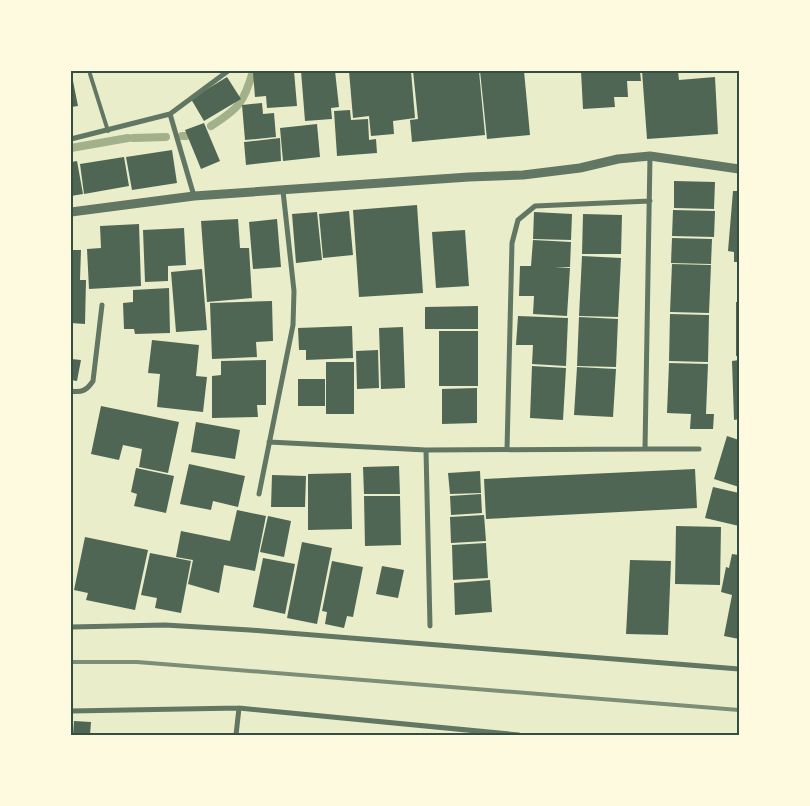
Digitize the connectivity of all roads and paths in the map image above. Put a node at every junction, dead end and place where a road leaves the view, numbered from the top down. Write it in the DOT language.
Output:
graph roads {
  1 [pos="228,71"];
  2 [pos="90,74"];
  3 [pos="170,114"];
  4 [pos="108,131"];
  5 [pos="71,139"];
  6 [pos="650,156"];
  7 [pos="739,169"];
  8 [pos="283,191"];
  9 [pos="194,196"];
  10 [pos="650,201"];
  11 [pos="71,212"];
  12 [pos="102,305"];
  13 [pos="71,391"];
  14 [pos="270,442"];
  15 [pos="699,449"];
  16 [pos="426,450"];
  17 [pos="507,450"];
  18 [pos="645,450"];
  19 [pos="259,494"];
  20 [pos="430,626"];
  21 [pos="71,627"];
  22 [pos="739,669"];
  23 [pos="239,708"];
  24 [pos="71,711"];
  25 [pos="236,735"];
  26 [pos="519,735"];
  1 -- 3 [label="street"];
  2 -- 4 [label="lane"];
  3 -- 4 [label="street"];
  3 -- 9 [label="street"];
  4 -- 5 [label="street"];
  6 -- 7 [label="street"];
  6 -- 8 [label="street"];
  6 -- 10 [label="street"];
  8 -- 9 [label="street"];
  8 -- 14 [label="street"];
  9 -- 11 [label="street"];
  10 -- 17 [label="street"];
  10 -- 18 [label="street"];
  12 -- 13 [label="street"];
  14 -- 16 [label="street"];
  14 -- 19 [label="street"];
  15 -- 18 [label="street"];
  16 -- 17 [label="street"];
  16 -- 20 [label="street"];
  17 -- 18 [label="street"];
  21 -- 22 [label="street"];
  23 -- 24 [label="street"];
  23 -- 25 [label="street"];
  23 -- 26 [label="street"];
}
